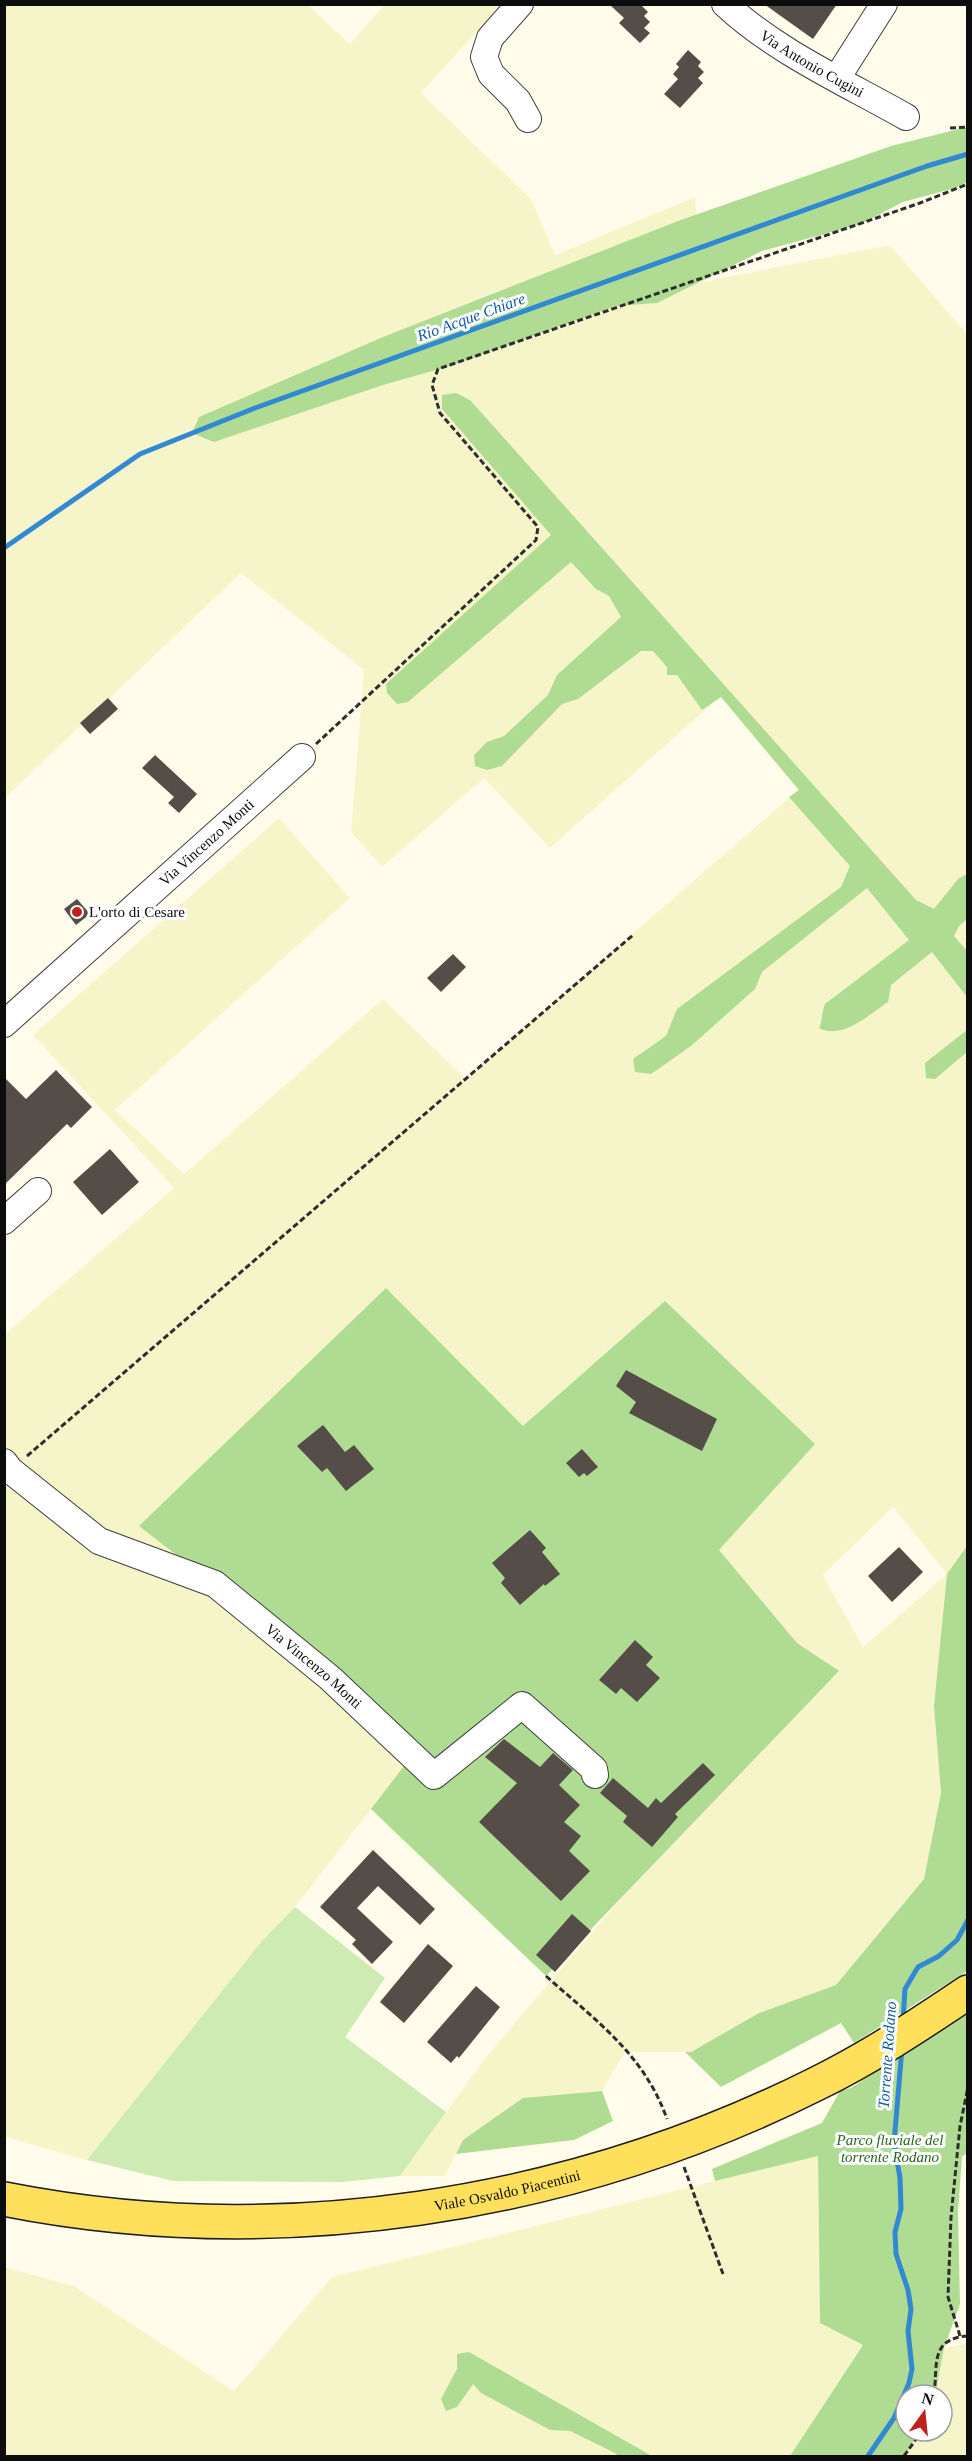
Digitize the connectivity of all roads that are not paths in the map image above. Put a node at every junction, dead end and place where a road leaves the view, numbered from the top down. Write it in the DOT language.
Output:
graph roads {
  1 [pos="520,4"];
  2 [pos="725,4"];
  3 [pos="884,4"];
  4 [pos="837,78"];
  5 [pos="906,117"];
  6 [pos="528,119"];
  7 [pos="302,758"];
  8 [pos="4,1024"];
  9 [pos="38,1191"];
  10 [pos="4,1221"];
  11 [pos="7,1466"];
  12 [pos="595,1775"];
  13 [pos="968,1992"];
  14 [pos="4,2199"];
  1 -- 6 [label="street"];
  2 -- 4 [label="street, Via Antonio Cugini"];
  3 -- 4 [label="street"];
  4 -- 5 [label="street, Via Antonio Cugini"];
  7 -- 8 [label="street, Via Vincenzo Monti"];
  9 -- 10 [label="street"];
  11 -- 12 [label="street, Via Vincenzo Monti"];
  13 -- 14 [label="main road, Viale Osvaldo Piacentini"];
}
